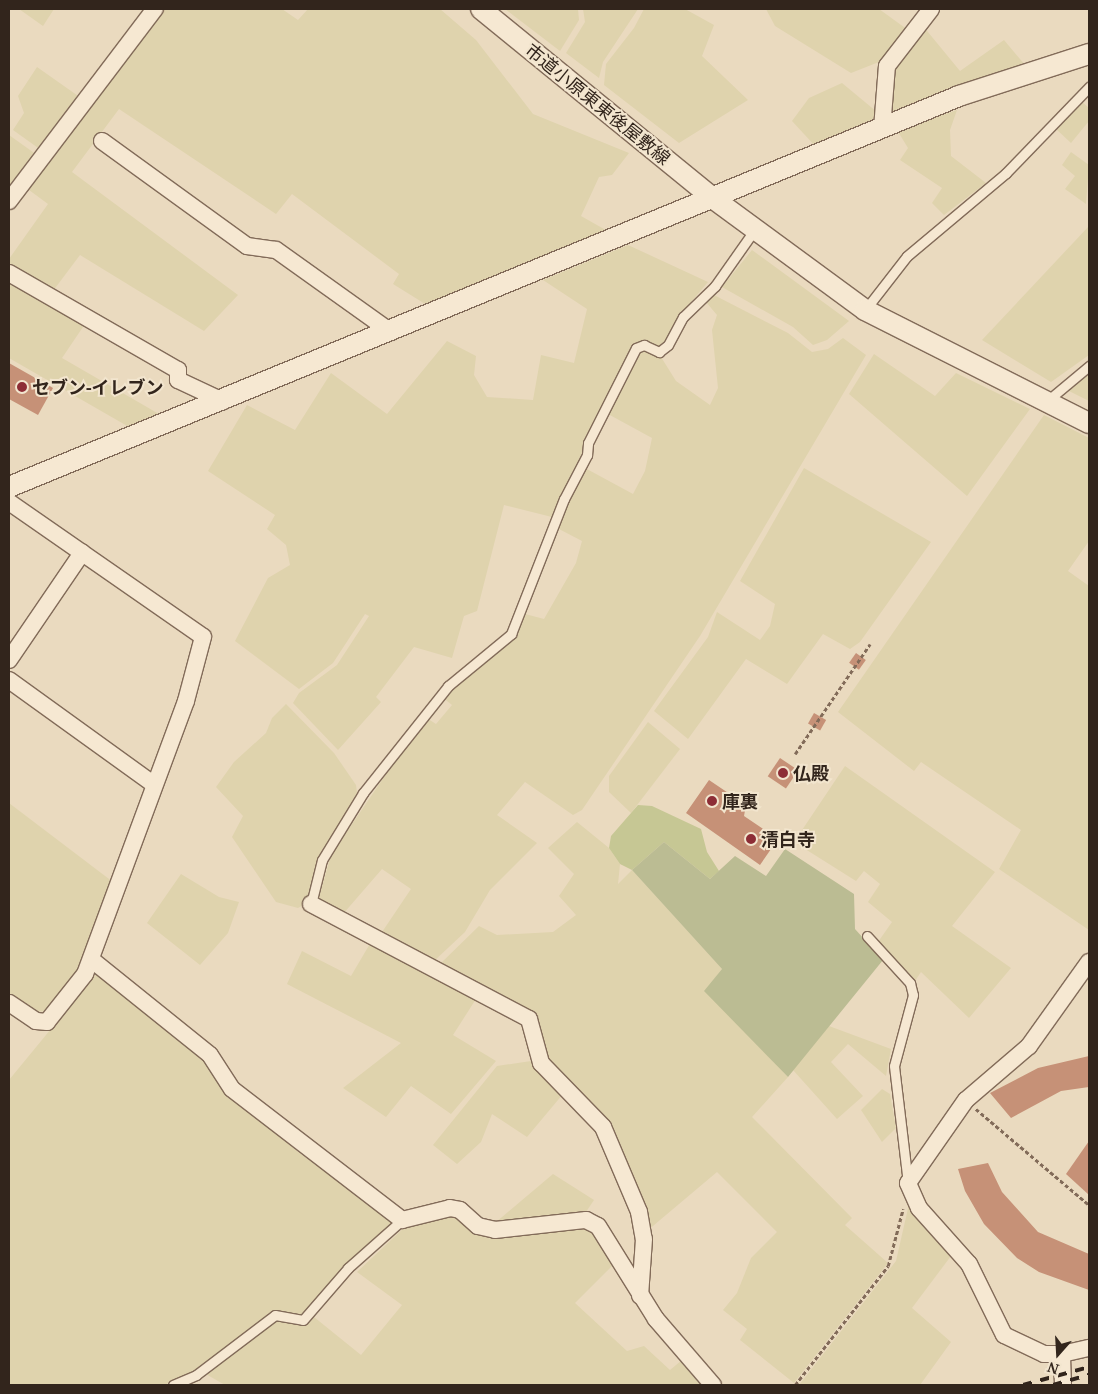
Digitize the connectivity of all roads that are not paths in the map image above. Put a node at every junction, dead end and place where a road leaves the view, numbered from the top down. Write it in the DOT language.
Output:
graph roads {
  1 [pos="155,9"];
  2 [pos="481,9"];
  3 [pos="931,9"];
  4 [pos="1089,54"];
  5 [pos="1089,87"];
  6 [pos="882,129"];
  7 [pos="102,141"];
  8 [pos="714,199"];
  9 [pos="9,201"];
  10 [pos="755,229"];
  11 [pos="9,273"];
  12 [pos="865,310"];
  13 [pos="390,332"];
  14 [pos="1089,366"];
  15 [pos="223,401"];
  16 [pos="1047,401"];
  17 [pos="1089,423"];
  18 [pos="9,487"];
  19 [pos="9,502"];
  20 [pos="82,552"];
  21 [pos="9,660"];
  22 [pos="9,680"];
  23 [pos="153,784"];
  24 [pos="311,904"];
  25 [pos="867,936"];
  26 [pos="92,960"];
  27 [pos="1089,962"];
  28 [pos="9,1003"];
  29 [pos="908,1183"];
  30 [pos="402,1220"];
  31 [pos="640,1296"];
  32 [pos="1089,1348"];
  33 [pos="1062,1354"];
  34 [pos="172,1385"];
  35 [pos="713,1385"];
  36 [pos="1063,1385"];
  1 -- 9 [label="street"];
  2 -- 8 [label="street, 市道小原東東後屋敷線"];
  3 -- 6 [label="street"];
  4 -- 6 [label="street"];
  5 -- 12 [label="lane"];
  6 -- 8 [label="street"];
  7 -- 13 [label="street"];
  8 -- 10 [label="street, 市道小原東東後屋敷線"];
  8 -- 13 [label="street"];
  10 -- 12 [label="street, 市道小原東東後屋敷線"];
  10 -- 24 [label="lane"];
  11 -- 15 [label="street"];
  12 -- 16 [label="street, 市道小原東東後屋敷線"];
  13 -- 15 [label="street"];
  14 -- 16 [label="lane"];
  15 -- 18 [label="street"];
  16 -- 17 [label="street, 市道小原東東後屋敷線"];
  19 -- 20 [label="street"];
  20 -- 21 [label="street"];
  20 -- 23 [label="street"];
  22 -- 23 [label="street"];
  23 -- 26 [label="street"];
  24 -- 31 [label="street"];
  25 -- 29 [label="lane"];
  26 -- 28 [label="street"];
  26 -- 30 [label="street"];
  27 -- 29 [label="street"];
  29 -- 33 [label="street"];
  30 -- 31 [label="street"];
  30 -- 34 [label="lane"];
  31 -- 35 [label="street"];
  32 -- 33 [label="street"];
  33 -- 36 [label="street"];
}
